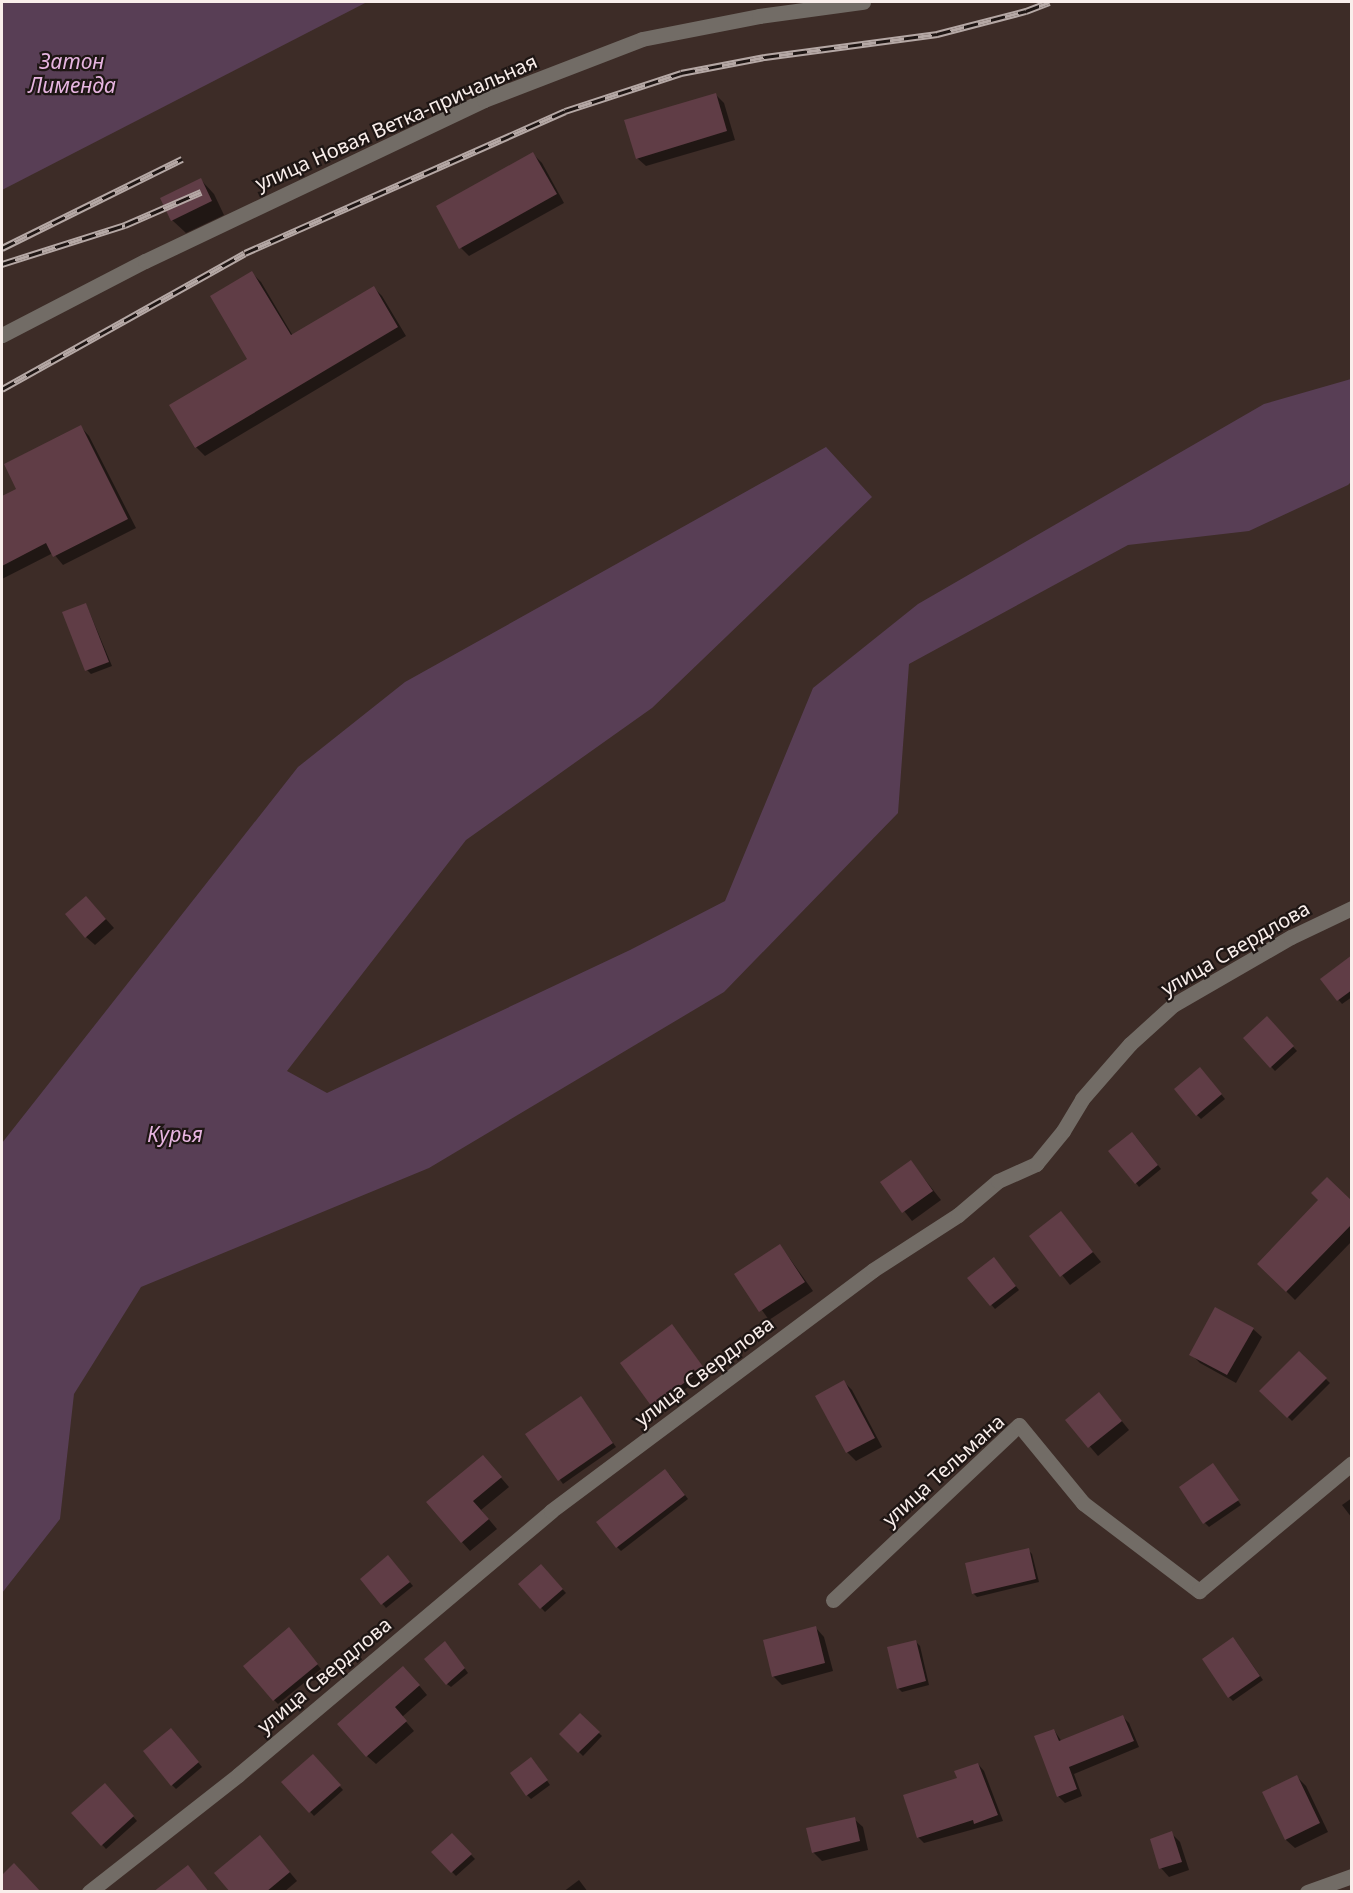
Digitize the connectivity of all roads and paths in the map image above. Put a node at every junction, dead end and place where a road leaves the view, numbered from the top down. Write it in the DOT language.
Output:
graph roads {
  1 [pos="863,2"];
  2 [pos="2,335"];
  3 [pos="1352,908"];
  4 [pos="1352,1463"];
  5 [pos="833,1600"];
  6 [pos="1352,1876"];
  7 [pos="89,1892"];
  8 [pos="1307,1892"];
  1 -- 2 [label="street, улица Новая Ветка-причальная"];
  3 -- 7 [label="street, улица Свердлова"];
  4 -- 5 [label="street, улица Тельмана"];
  6 -- 8 [label="street"];
}
